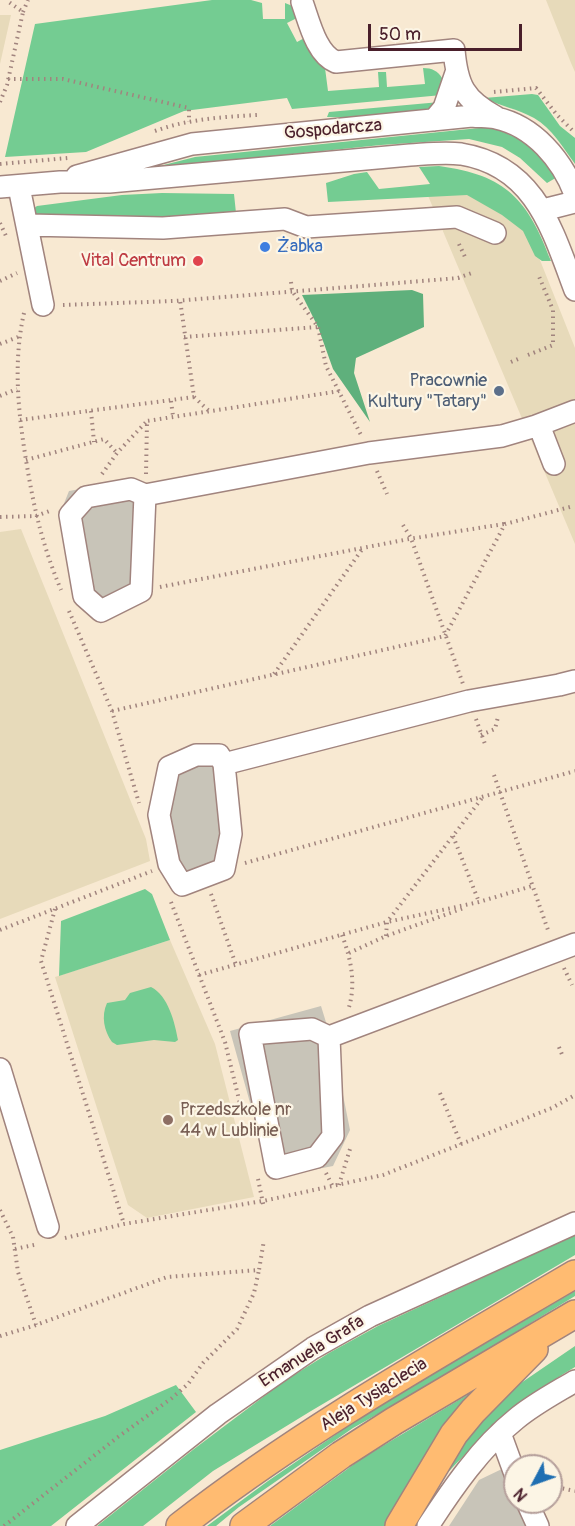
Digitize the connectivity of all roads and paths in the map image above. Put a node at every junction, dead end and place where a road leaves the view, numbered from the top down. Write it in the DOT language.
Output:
graph roads {
  1 [pos="6,0"];
  2 [pos="28,0"];
  3 [pos="300,1"];
  4 [pos="23,12"];
  5 [pos="456,73"];
  6 [pos="8,79"];
  7 [pos="0,102"];
  8 [pos="496,118"];
  9 [pos="435,120"];
  10 [pos="189,122"];
  11 [pos="60,182"];
  12 [pos="10,187"];
  13 [pos="575,194"];
  14 [pos="575,202"];
  15 [pos="543,210"];
  16 [pos="0,223"];
  17 [pos="28,225"];
  18 [pos="495,233"];
  19 [pos="9,242"];
  20 [pos="459,244"];
  21 [pos="465,257"];
  22 [pos="23,270"];
  23 [pos="472,273"];
  24 [pos="538,274"];
  25 [pos="0,281"];
  26 [pos="291,282"];
  27 [pos="575,290"];
  28 [pos="292,291"];
  29 [pos="180,300"];
  30 [pos="43,306"];
  31 [pos="318,327"];
  32 [pos="18,337"];
  33 [pos="184,337"];
  34 [pos="0,344"];
  35 [pos="528,355"];
  36 [pos="518,359"];
  37 [pos="511,362"];
  38 [pos="17,389"];
  39 [pos="340,391"];
  40 [pos="0,396"];
  41 [pos="194,397"];
  42 [pos="171,401"];
  43 [pos="91,411"];
  44 [pos="209,411"];
  45 [pos="575,411"];
  46 [pos="173,416"];
  47 [pos="20,420"];
  48 [pos="542,433"];
  49 [pos="94,442"];
  50 [pos="117,453"];
  51 [pos="369,453"];
  52 [pos="26,460"];
  53 [pos="554,464"];
  54 [pos="387,494"];
  55 [pos="146,495"];
  56 [pos="570,507"];
  57 [pos="505,524"];
  58 [pos="403,525"];
  59 [pos="411,538"];
  60 [pos="364,548"];
  61 [pos="141,591"];
  62 [pos="64,599"];
  63 [pos="68,609"];
  64 [pos="445,636"];
  65 [pos="273,675"];
  66 [pos="575,681"];
  67 [pos="469,701"];
  68 [pos="112,711"];
  69 [pos="485,744"];
  70 [pos="225,764"];
  71 [pos="575,771"];
  72 [pos="494,775"];
  73 [pos="500,792"];
  74 [pos="482,797"];
  75 [pos="142,812"];
  76 [pos="453,836"];
  77 [pos="170,864"];
  78 [pos="214,873"];
  79 [pos="532,886"];
  80 [pos="170,899"];
  81 [pos="479,902"];
  82 [pos="55,909"];
  83 [pos="387,922"];
  84 [pos="0,930"];
  85 [pos="342,935"];
  86 [pos="386,936"];
  87 [pos="565,948"];
  88 [pos="349,953"];
  89 [pos="236,965"];
  90 [pos="199,975"];
  91 [pos="572,985"];
  92 [pos="335,1035"];
  93 [pos="559,1047"];
  94 [pos="563,1057"];
  95 [pos="0,1069"];
  96 [pos="440,1093"];
  97 [pos="244,1121"];
  98 [pos="461,1144"];
  99 [pos="351,1145"];
  100 [pos="257,1178"];
  101 [pos="339,1185"];
  102 [pos="264,1208"];
  103 [pos="0,1210"];
  104 [pos="575,1223"];
  105 [pos="124,1224"];
  106 [pos="48,1227"];
  107 [pos="264,1240"];
  108 [pos="260,1270"];
  109 [pos="575,1274"];
  110 [pos="568,1318"];
  111 [pos="36,1325"];
  112 [pos="0,1336"];
  113 [pos="575,1381"];
  114 [pos="500,1433"];
  115 [pos="508,1454"];
  116 [pos="4,1526"];
  117 [pos="77,1526"];
  118 [pos="180,1526"];
  119 [pos="244,1526"];
  120 [pos="399,1526"];
  121 [pos="428,1526"];
  1 -- 4 [label="path"];
  2 -- 4 [label="path"];
  3 -- 5 [label="street"];
  4 -- 6 [label="path"];
  5 -- 8 [label="street"];
  5 -- 9 [label="street"];
  6 -- 7 [label="path"];
  6 -- 10 [label="path"];
  8 -- 9 [label="street, Gospodarcza"];
  8 -- 13 [label="street, Gospodarcza"];
  9 -- 11 [label="street, Gospodarcza"];
  11 -- 12 [label="street, Gospodarcza"];
  11 -- 15 [label="street, Gospodarcza"];
  12 -- 17 [label="street"];
  14 -- 15 [label="street"];
  15 -- 27 [label="street, Gospodarcza"];
  16 -- 19 [label="path"];
  17 -- 18 [label="street"];
  17 -- 30 [label="street"];
  20 -- 21 [label="path"];
  22 -- 25 [label="path"];
  23 -- 28 [label="path"];
  24 -- 35 [label="path"];
  26 -- 28 [label="path"];
  28 -- 29 [label="path"];
  28 -- 31 [label="path"];
  29 -- 30 [label="path"];
  29 -- 33 [label="path"];
  30 -- 32 [label="path"];
  31 -- 33 [label="path"];
  31 -- 39 [label="path"];
  32 -- 34 [label="path"];
  32 -- 38 [label="path"];
  33 -- 41 [label="path"];
  36 -- 37 [label="path"];
  38 -- 40 [label="path"];
  38 -- 47 [label="path"];
  39 -- 44 [label="path"];
  39 -- 51 [label="path"];
  41 -- 42 [label="path"];
  41 -- 44 [label="path"];
  42 -- 43 [label="path"];
  42 -- 46 [label="path"];
  43 -- 47 [label="path"];
  43 -- 49 [label="path"];
  44 -- 46 [label="path"];
  45 -- 51 [label="street"];
  46 -- 55 [label="path"];
  47 -- 52 [label="path"];
  48 -- 53 [label="street"];
  49 -- 50 [label="path"];
  49 -- 52 [label="path"];
  51 -- 54 [label="path"];
  51 -- 55 [label="street"];
  52 -- 62 [label="path"];
  55 -- 61 [label="street"];
  55 -- 61 [label="street"];
  56 -- 57 [label="path"];
  57 -- 59 [label="path"];
  57 -- 64 [label="path"];
  58 -- 59 [label="path"];
  59 -- 60 [label="path"];
  59 -- 64 [label="path"];
  60 -- 61 [label="path"];
  60 -- 65 [label="path"];
  63 -- 68 [label="path"];
  64 -- 65 [label="path"];
  64 -- 67 [label="path"];
  65 -- 68 [label="path"];
  66 -- 67 [label="street"];
  67 -- 69 [label="path"];
  67 -- 70 [label="street"];
  68 -- 75 [label="path"];
  70 -- 77 [label="street"];
  70 -- 78 [label="street"];
  71 -- 73 [label="path"];
  72 -- 73 [label="path"];
  73 -- 74 [label="path"];
  73 -- 79 [label="path"];
  74 -- 76 [label="path"];
  74 -- 78 [label="path"];
  76 -- 81 [label="path"];
  76 -- 83 [label="path"];
  77 -- 78 [label="street"];
  77 -- 82 [label="path"];
  78 -- 89 [label="path"];
  79 -- 81 [label="path"];
  79 -- 87 [label="path"];
  80 -- 90 [label="path"];
  81 -- 83 [label="path"];
  81 -- 86 [label="path"];
  82 -- 84 [label="path"];
  82 -- 105 [label="path"];
  83 -- 85 [label="path"];
  83 -- 86 [label="path"];
  85 -- 88 [label="path"];
  85 -- 89 [label="path"];
  86 -- 88 [label="path"];
  87 -- 91 [label="path"];
  87 -- 92 [label="street"];
  88 -- 92 [label="path"];
  89 -- 90 [label="path"];
  90 -- 97 [label="path"];
  92 -- 92 [label="street"];
  93 -- 94 [label="path"];
  95 -- 106 [label="street"];
  96 -- 98 [label="path"];
  99 -- 101 [label="path"];
  100 -- 102 [label="path"];
  103 -- 111 [label="path"];
  104 -- 117 [label="street, Emanuela Grafa"];
  107 -- 108 [label="path"];
  108 -- 111 [label="path"];
  108 -- 116 [label="path"];
  109 -- 118 [label="main road, Aleja Tysiąclecia"];
  110 -- 119 [label="main road, Aleja Tysiąclecia"];
  110 -- 120 [label="main road"];
  111 -- 112 [label="path"];
  113 -- 114 [label="street"];
  114 -- 115 [label="street"];
  114 -- 121 [label="street"];
}
